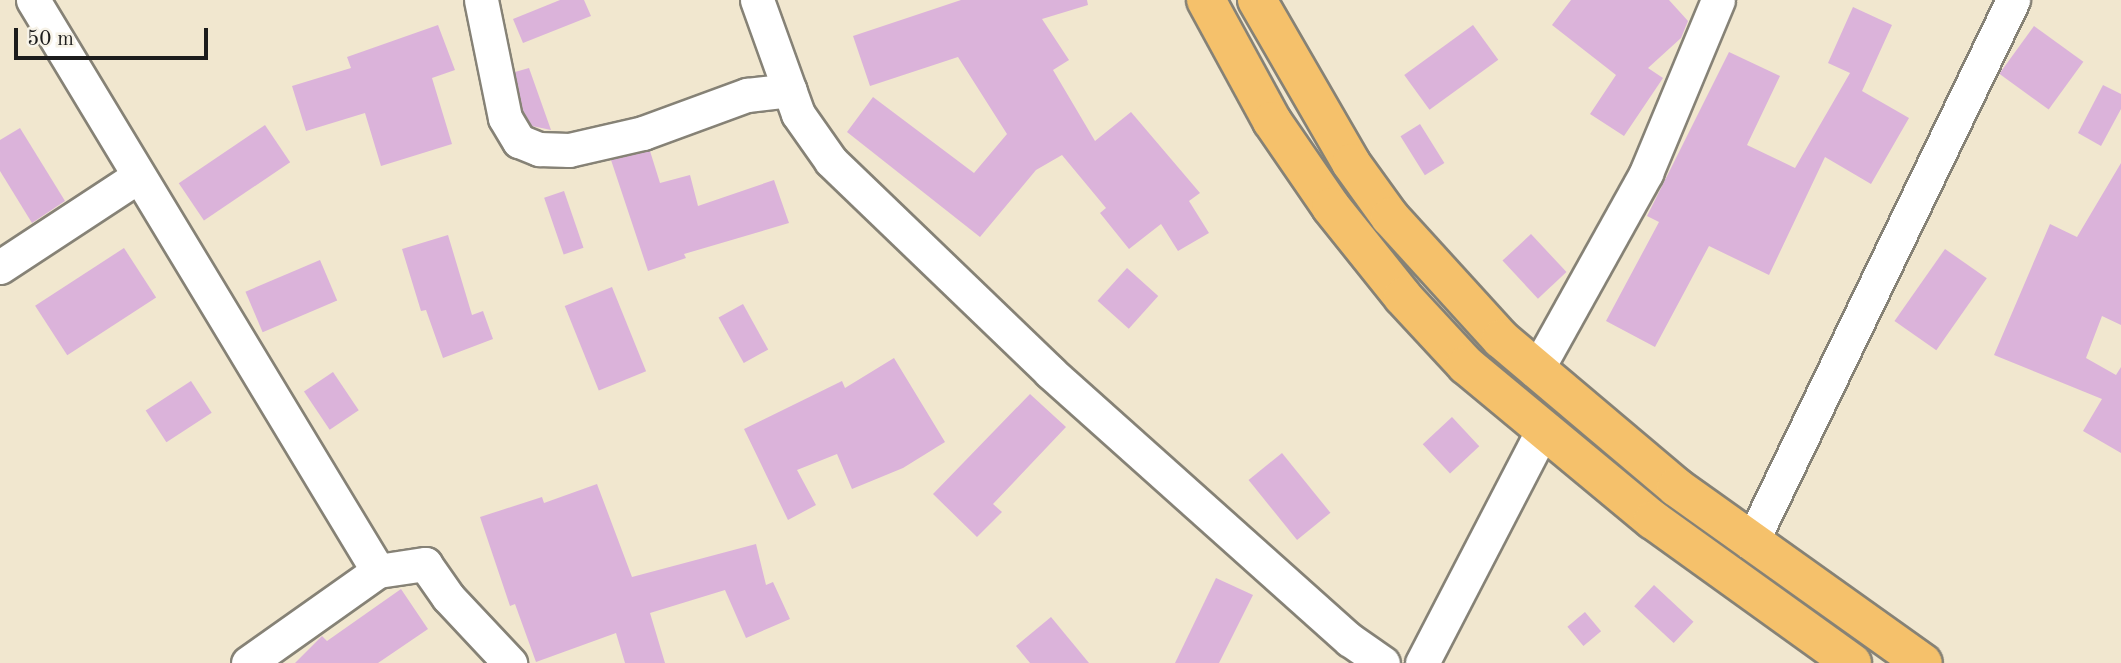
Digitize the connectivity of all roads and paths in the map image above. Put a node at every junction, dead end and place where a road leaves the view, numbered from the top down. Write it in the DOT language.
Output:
graph roads {
  1 [pos="33,0"];
  2 [pos="481,0"];
  3 [pos="757,0"];
  4 [pos="1206,0"];
  5 [pos="1257,0"];
  6 [pos="2013,0"];
  7 [pos="1714,2"];
  8 [pos="790,90"];
  9 [pos="137,177"];
  10 [pos="0,267"];
  11 [pos="1536,371"];
  12 [pos="1543,430"];
  13 [pos="1751,543"];
  14 [pos="378,571"];
  15 [pos="248,663"];
  16 [pos="510,663"];
  17 [pos="1383,663"];
  18 [pos="1422,663"];
  19 [pos="1852,663"];
  20 [pos="1923,663"];
  1 -- 9 [label="street"];
  2 -- 8 [label="street"];
  3 -- 8 [label="street"];
  4 -- 12 [label="main road"];
  5 -- 11 [label="main road"];
  6 -- 13 [label="street"];
  7 -- 11 [label="street"];
  8 -- 17 [label="street"];
  9 -- 10 [label="street"];
  9 -- 14 [label="street"];
  11 -- 13 [label="main road"];
  12 -- 18 [label="street"];
  12 -- 19 [label="main road"];
  13 -- 20 [label="main road"];
  14 -- 15 [label="street"];
  14 -- 16 [label="street"];
}
